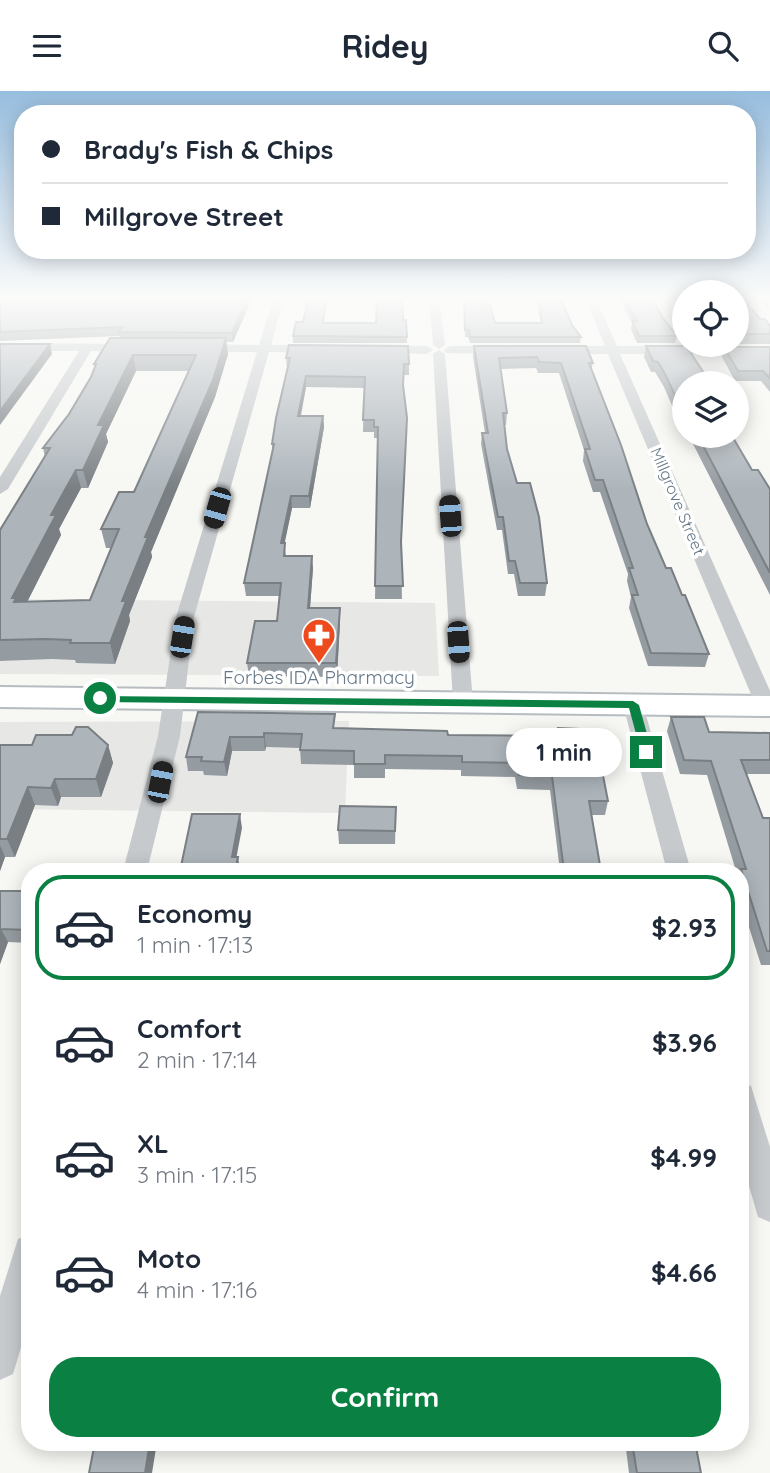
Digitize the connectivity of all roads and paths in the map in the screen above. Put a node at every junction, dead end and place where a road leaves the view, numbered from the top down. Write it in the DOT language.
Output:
graph roads {
  1 [pos="79,361"];
  2 [pos="261,361"];
  3 [pos="439,361"];
  4 [pos="618,361"];
  5 [pos="0,489"];
  6 [pos="0,697"];
  7 [pos="172,699"];
  8 [pos="463,703"];
  9 [pos="633,705"];
  10 [pos="768,706"];
  11 [pos="137,863"];
  12 [pos="677,863"];
  13 [pos="749,1129"];
  14 [pos="770,1206"];
  15 [pos="21,1284"];
  16 [pos="0,1361"];
  1 -- 5 [label="street"];
  2 -- 7 [label="street"];
  3 -- 8 [label="street"];
  4 -- 10 [label="street, Millgrove Street"];
  6 -- 7 [label="main road"];
  7 -- 8 [label="main road"];
  7 -- 11 [label="street"];
  8 -- 9 [label="main road"];
  9 -- 10 [label="main road"];
  9 -- 12 [label="street"];
  13 -- 14 [label="street"];
  15 -- 16 [label="street"];
}
